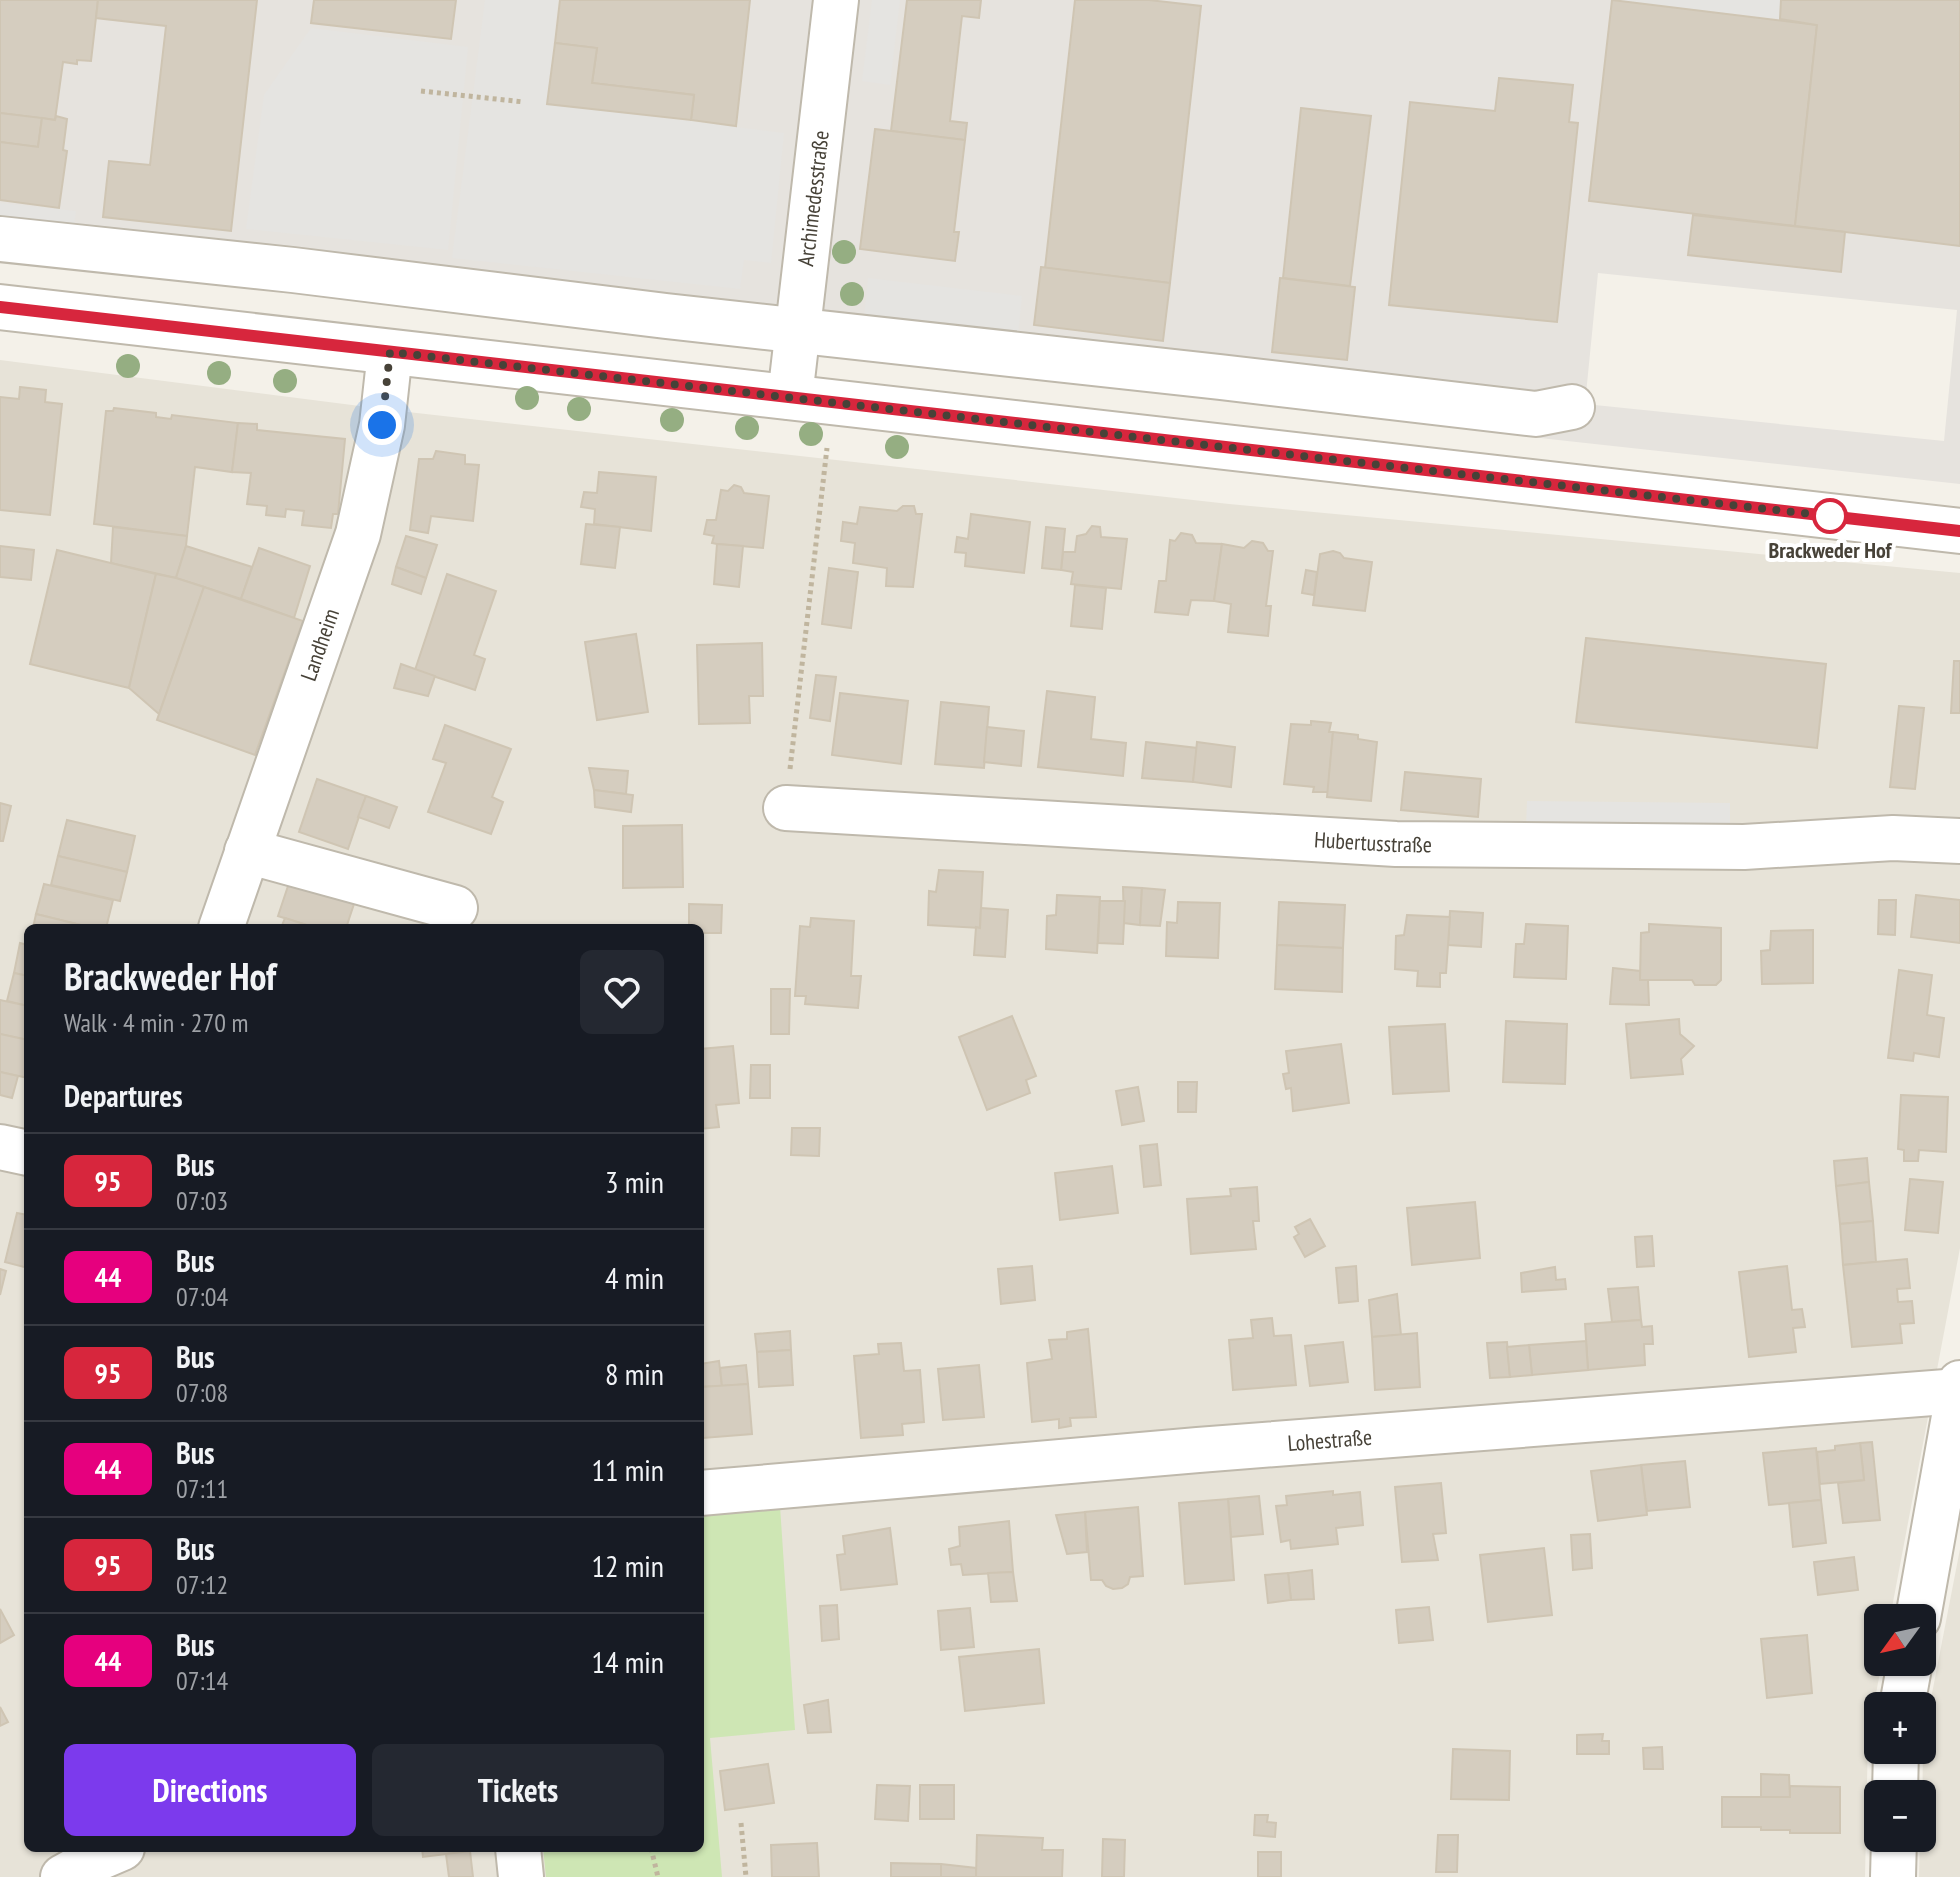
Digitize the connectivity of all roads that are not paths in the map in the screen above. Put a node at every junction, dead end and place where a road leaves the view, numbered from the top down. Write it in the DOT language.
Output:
graph roads {
  1 [pos="836,0"];
  2 [pos="0,239"];
  3 [pos="0,307"];
  4 [pos="798,330"];
  5 [pos="390,352"];
  6 [pos="1387,396"];
  7 [pos="790,397"];
  8 [pos="1572,407"];
  9 [pos="1378,465"];
  10 [pos="1960,531"];
  11 [pos="786,808"];
  12 [pos="1960,841"];
  13 [pos="247,851"];
  14 [pos="455,908"];
  15 [pos="222,924"];
  16 [pos="0,1147"];
  17 [pos="24,1152"];
  18 [pos="1959,1387"];
  19 [pos="704,1493"];
  20 [pos="1920,1604"];
  21 [pos="113,1852"];
  22 [pos="518,1852"];
  23 [pos="1894,1852"];
  24 [pos="63,1877"];
  25 [pos="521,1877"];
  26 [pos="1893,1877"];
  1 -- 4 [label="street, Archimedesstraße"];
  2 -- 4 [label="street"];
  3 -- 5 [label="street"];
  4 -- 6 [label="street"];
  4 -- 7 [label="street, Archimedesstraße"];
  5 -- 7 [label="street"];
  5 -- 13 [label="street, Landheim"];
  6 -- 8 [label="street"];
  6 -- 9 [label="street"];
  7 -- 9 [label="street"];
  9 -- 10 [label="street"];
  11 -- 12 [label="street, Hubertusstraße"];
  13 -- 14 [label="street"];
  13 -- 15 [label="street, Landheim"];
  16 -- 17 [label="street"];
  18 -- 19 [label="street, Lohestraße"];
  18 -- 20 [label="street"];
  21 -- 24 [label="street"];
  22 -- 25 [label="street"];
  23 -- 26 [label="street"];
}
